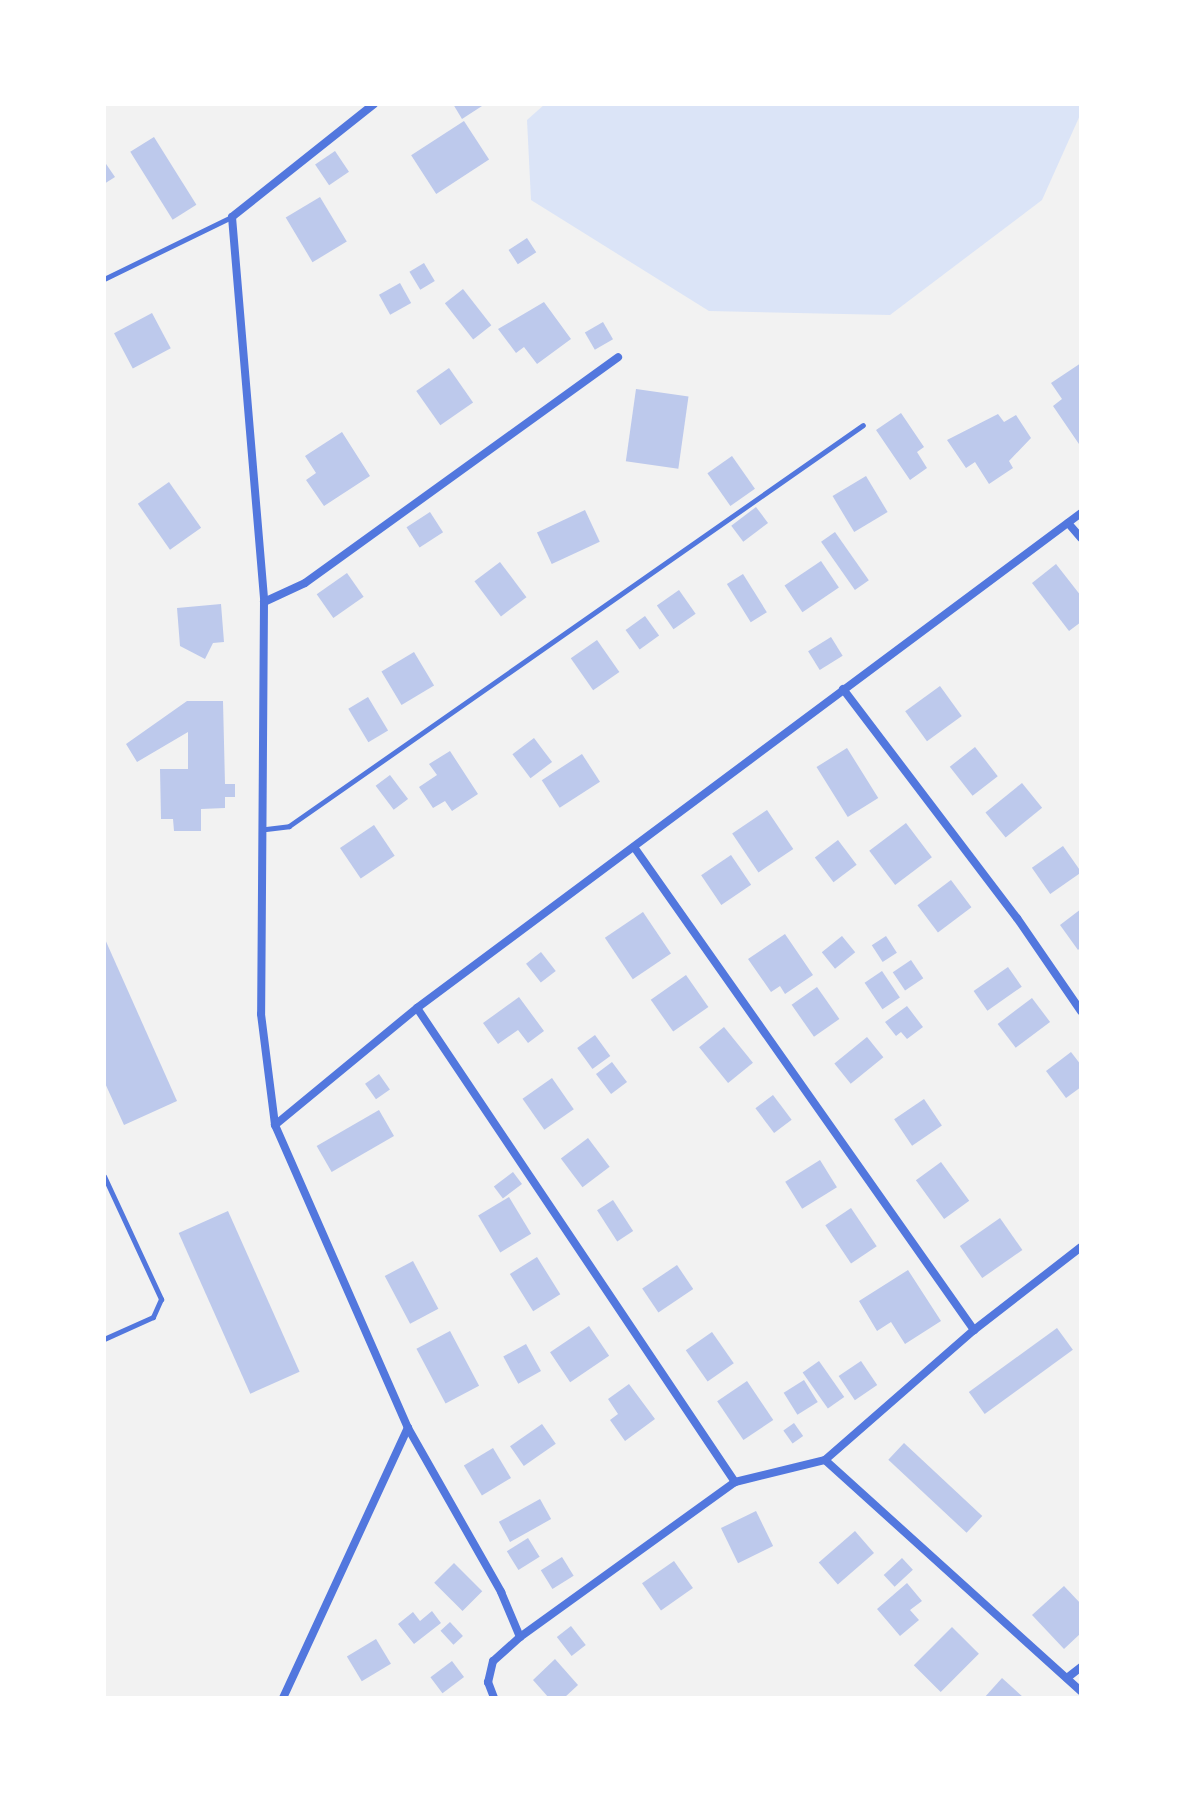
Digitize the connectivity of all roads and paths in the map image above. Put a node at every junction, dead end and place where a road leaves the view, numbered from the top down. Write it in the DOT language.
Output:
graph roads {
  1 [pos="374,104"];
  2 [pos="232,217"];
  3 [pos="104,279"];
  4 [pos="618,357"];
  5 [pos="863,425"];
  6 [pos="1081,513"];
  7 [pos="1068,523"];
  8 [pos="1081,538"];
  9 [pos="264,602"];
  10 [pos="843,689"];
  11 [pos="266,829"];
  12 [pos="634,847"];
  13 [pos="417,1008"];
  14 [pos="1081,1011"];
  15 [pos="275,1125"];
  16 [pos="104,1176"];
  17 [pos="1081,1247"];
  18 [pos="974,1330"];
  19 [pos="104,1339"];
  20 [pos="408,1428"];
  21 [pos="825,1460"];
  22 [pos="735,1482"];
  23 [pos="520,1637"];
  24 [pos="1081,1667"];
  25 [pos="1067,1678"];
  26 [pos="1081,1691"];
  27 [pos="283,1698"];
  28 [pos="494,1698"];
  1 -- 2 [label="street"];
  2 -- 3 [label="lane"];
  2 -- 9 [label="street"];
  4 -- 9 [label="street"];
  5 -- 11 [label="lane"];
  6 -- 7 [label="street"];
  7 -- 8 [label="street"];
  7 -- 10 [label="street"];
  9 -- 11 [label="street"];
  10 -- 12 [label="street"];
  10 -- 14 [label="street"];
  11 -- 15 [label="street"];
  12 -- 13 [label="street"];
  12 -- 18 [label="street"];
  13 -- 15 [label="street"];
  13 -- 22 [label="street"];
  15 -- 20 [label="street"];
  16 -- 19 [label="lane"];
  17 -- 18 [label="street"];
  18 -- 21 [label="street"];
  20 -- 23 [label="street"];
  20 -- 27 [label="street"];
  21 -- 22 [label="street"];
  21 -- 25 [label="street"];
  22 -- 23 [label="street"];
  23 -- 28 [label="street"];
  24 -- 25 [label="street"];
  25 -- 26 [label="street"];
}
